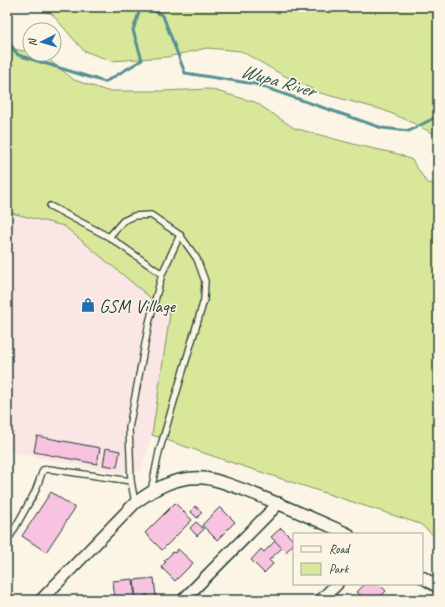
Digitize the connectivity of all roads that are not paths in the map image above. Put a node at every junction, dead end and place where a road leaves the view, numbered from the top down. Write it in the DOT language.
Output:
graph roads {
  1 [pos="50,206"];
  2 [pos="180,234"];
  3 [pos="109,237"];
  4 [pos="162,274"];
  5 [pos="131,481"];
  6 [pos="151,491"];
  7 [pos="136,503"];
  8 [pos="279,503"];
  9 [pos="346,533"];
  10 [pos="11,535"];
  11 [pos="423,578"];
  12 [pos="336,585"];
  13 [pos="438,587"];
  14 [pos="41,600"];
  15 [pos="183,600"];
  16 [pos="321,600"];
  1 -- 3 [label="lane"];
  2 -- 3 [label="lane"];
  2 -- 4 [label="lane"];
  2 -- 6 [label="lane"];
  3 -- 4 [label="lane"];
  4 -- 5 [label="lane"];
  5 -- 7 [label="lane"];
  5 -- 10 [label="lane"];
  6 -- 7 [label="street"];
  6 -- 8 [label="street"];
  7 -- 14 [label="street"];
  8 -- 9 [label="street"];
  8 -- 15 [label="street"];
  11 -- 13 [label="street"];
  12 -- 16 [label="street"];
}
